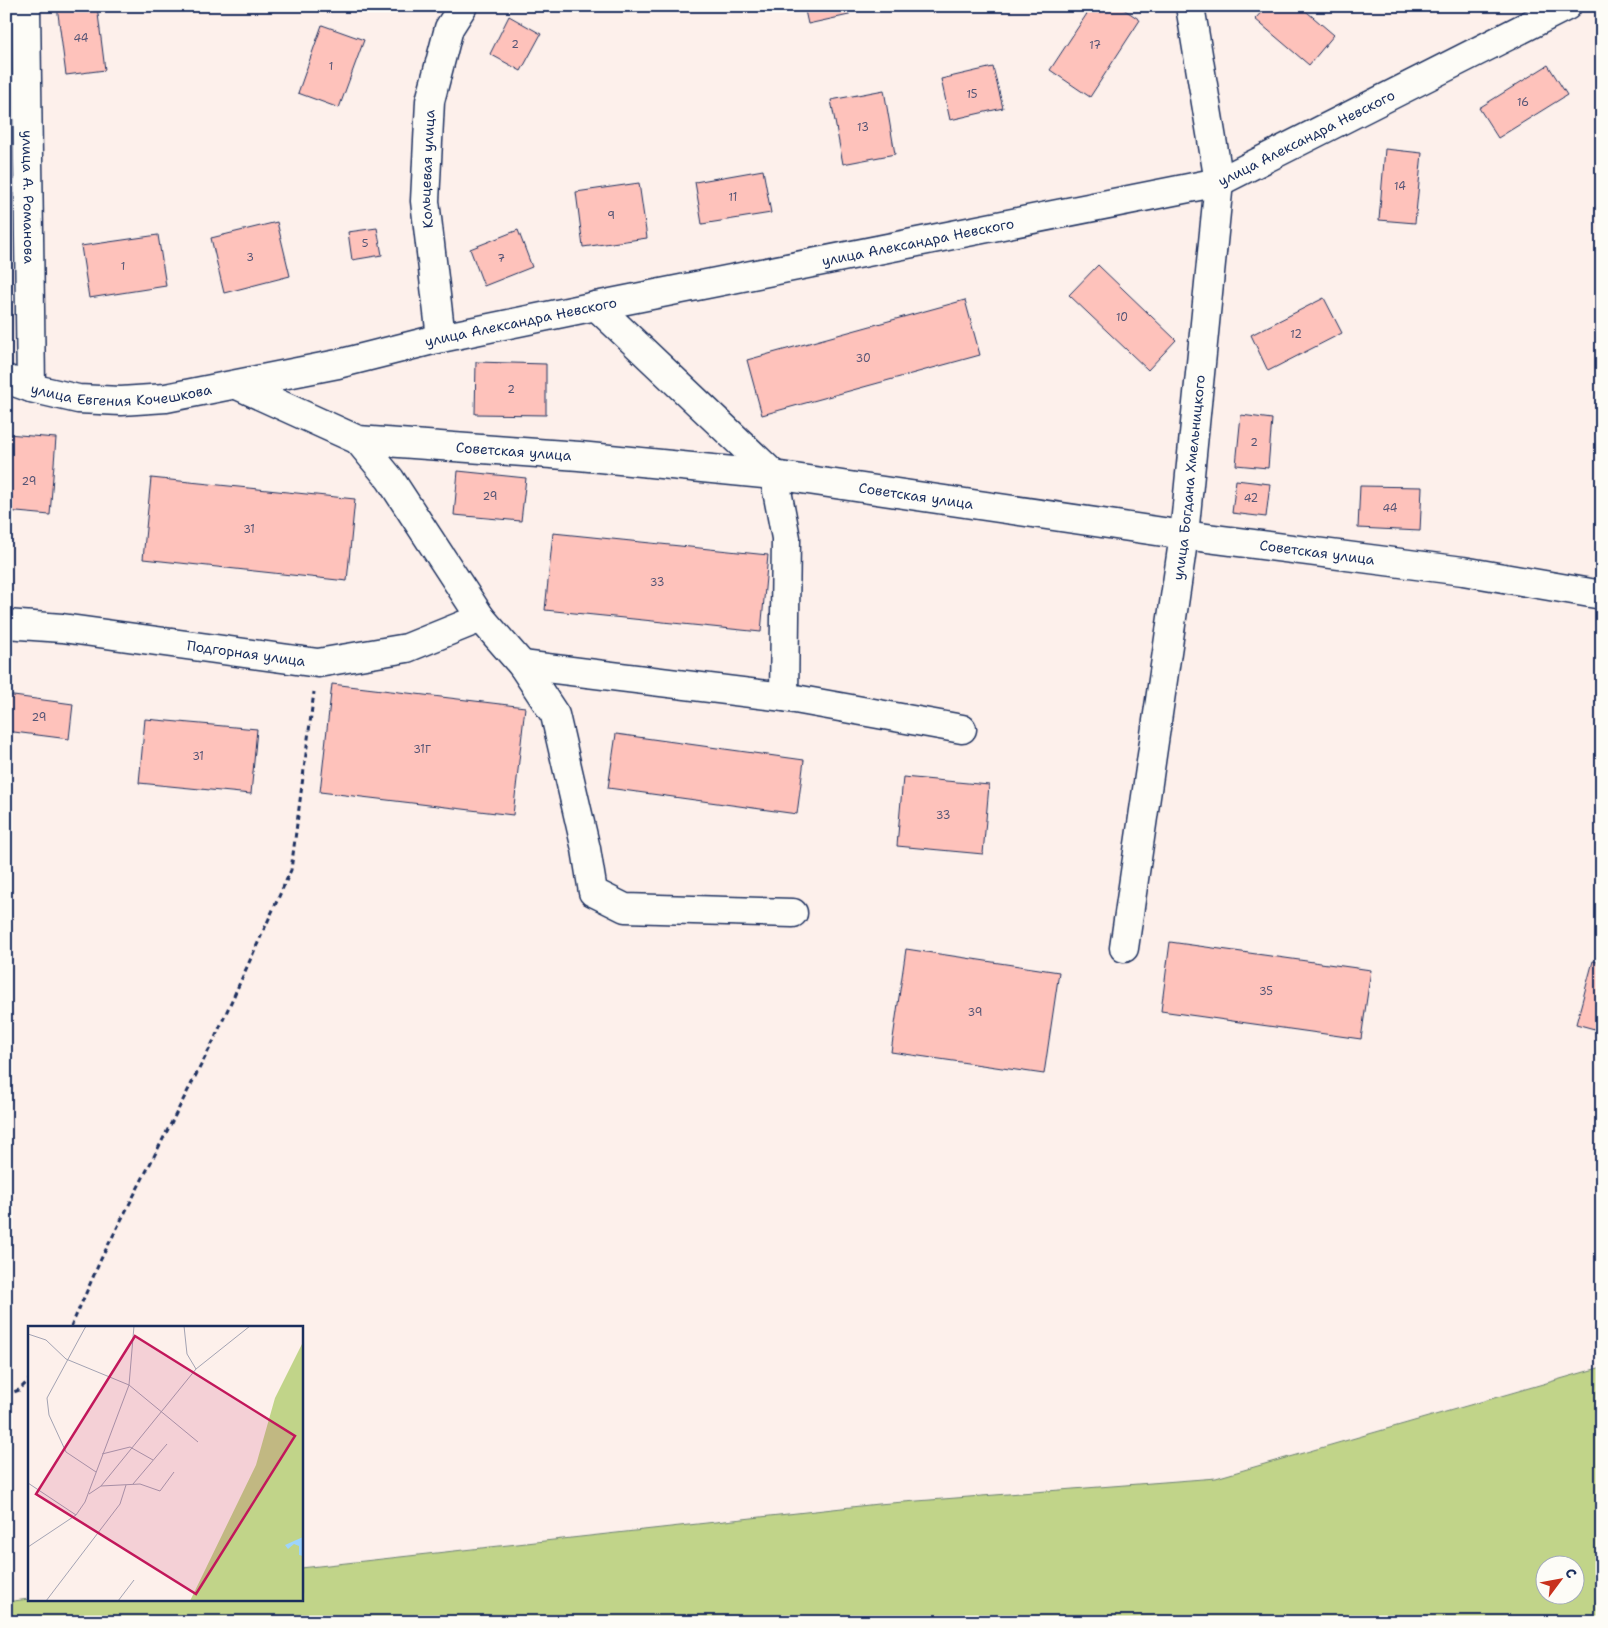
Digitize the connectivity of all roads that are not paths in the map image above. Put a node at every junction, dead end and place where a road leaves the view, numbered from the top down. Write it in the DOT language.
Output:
graph roads {
  1 [pos="26,6"];
  2 [pos="463,6"];
  3 [pos="1190,6"];
  4 [pos="1567,6"];
  5 [pos="1219,182"];
  6 [pos="596,306"];
  7 [pos="441,338"];
  8 [pos="19,384"];
  9 [pos="236,385"];
  10 [pos="358,440"];
  11 [pos="774,475"];
  12 [pos="1184,534"];
  13 [pos="1602,595"];
  14 [pos="482,618"];
  15 [pos="6,624"];
  16 [pos="522,665"];
  17 [pos="784,697"];
  18 [pos="962,729"];
  19 [pos="793,913"];
  20 [pos="1124,948"];
  1 -- 8 [label="street, улица А. Романова"];
  2 -- 7 [label="street, Кольцевая улица"];
  3 -- 5 [label="street, улица Богдана Хмельницкого"];
  4 -- 5 [label="street, улица Александра Невского"];
  5 -- 6 [label="street, улица Александра Невского"];
  5 -- 12 [label="street, улица Богдана Хмельницкого"];
  6 -- 7 [label="street, улица Александра Невского"];
  6 -- 11 [label="street"];
  7 -- 9 [label="street, улица Александра Невского"];
  8 -- 9 [label="street, улица Евгения Кочешкова"];
  9 -- 10 [label="street, Советская улица"];
  10 -- 11 [label="street, Советская улица"];
  10 -- 14 [label="street"];
  11 -- 12 [label="street, Советская улица"];
  11 -- 17 [label="street"];
  12 -- 13 [label="street, Советская улица"];
  12 -- 20 [label="street, улица Богдана Хмельницкого"];
  14 -- 15 [label="street, Подгорная улица"];
  14 -- 16 [label="street"];
  16 -- 17 [label="street"];
  16 -- 19 [label="street"];
  17 -- 18 [label="street"];
}
